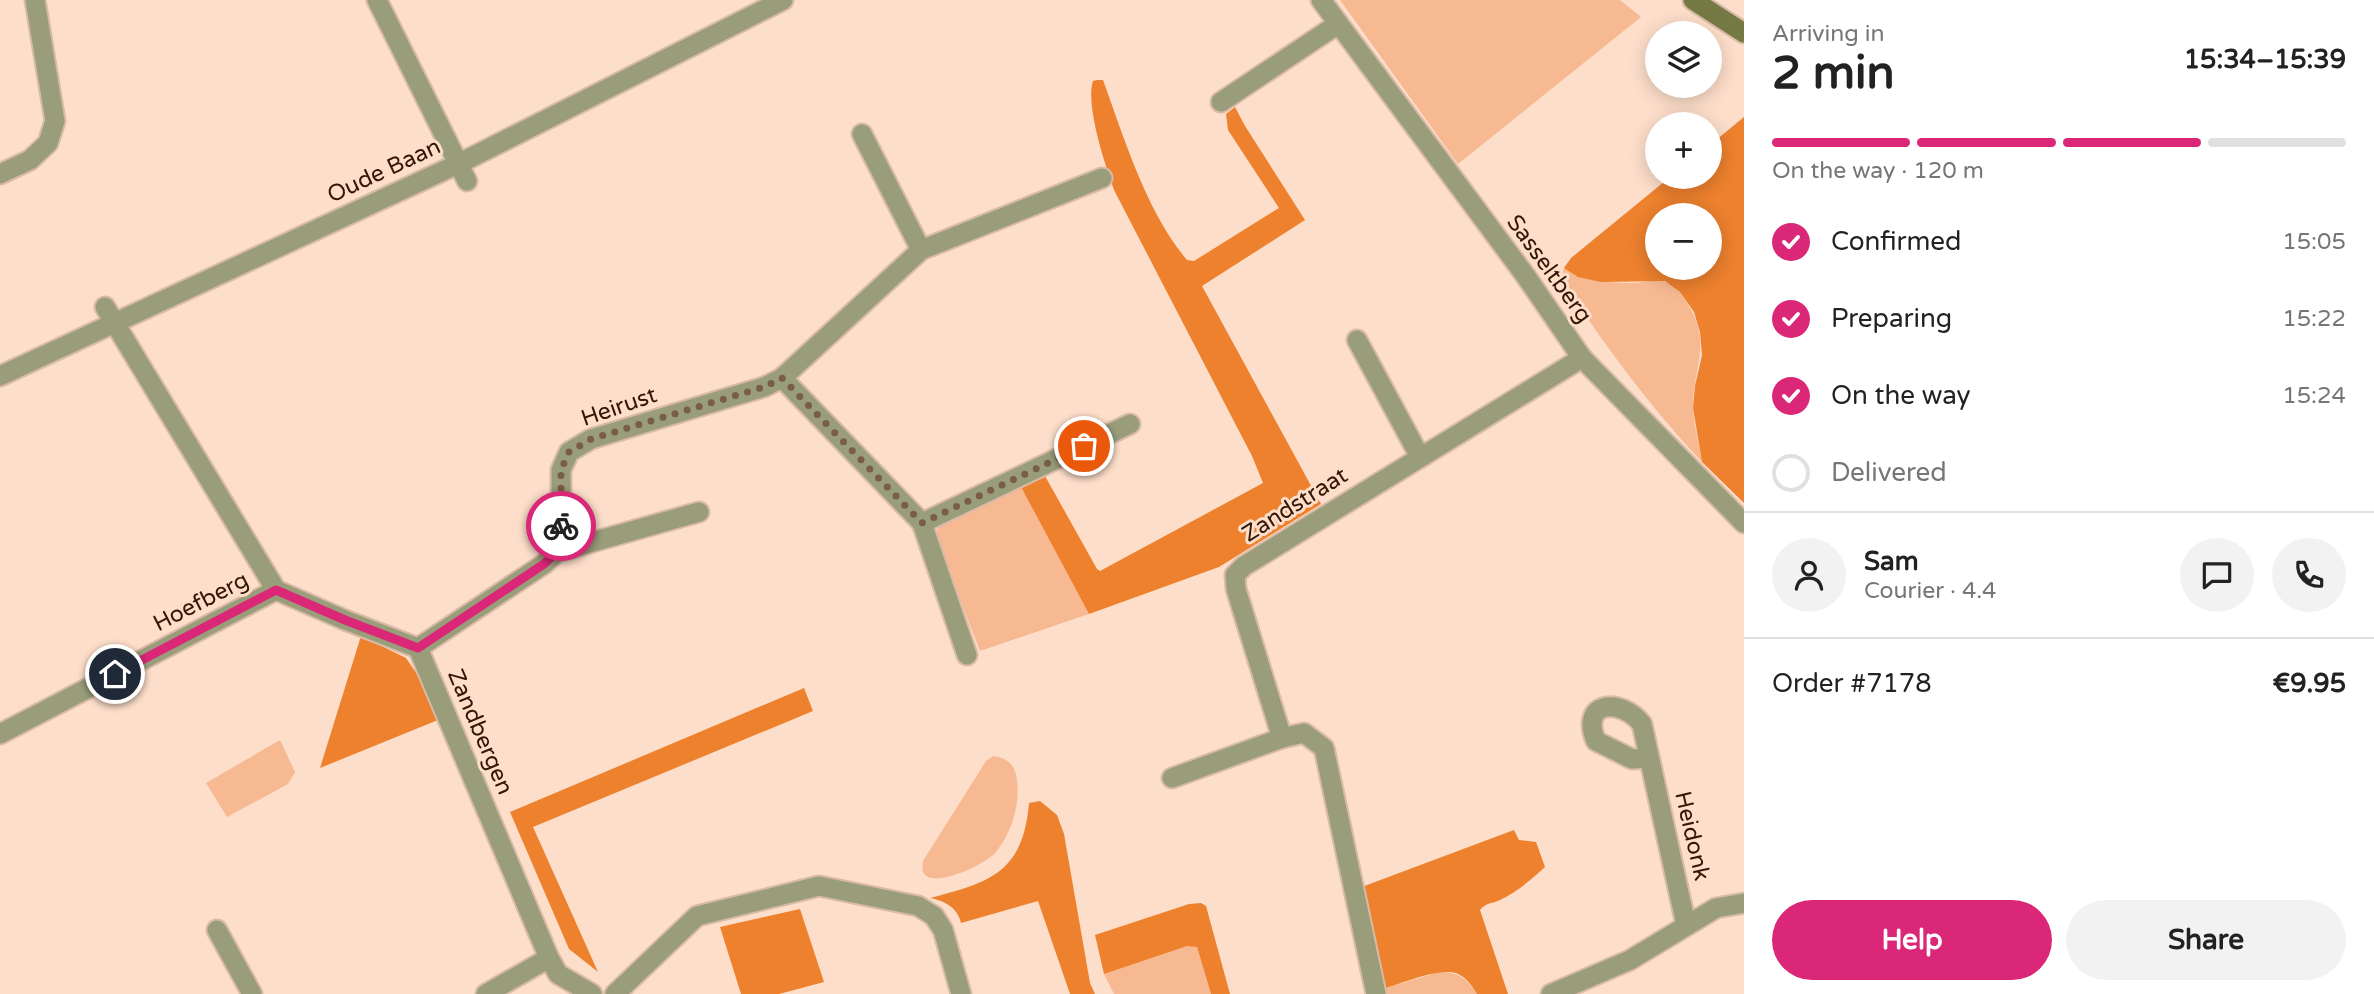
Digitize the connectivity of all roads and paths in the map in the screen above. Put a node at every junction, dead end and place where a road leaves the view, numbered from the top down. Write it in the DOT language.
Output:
graph roads {
  1 [pos="35,0"];
  2 [pos="377,0"];
  3 [pos="783,0"];
  4 [pos="1321,0"];
  5 [pos="1693,0"];
  6 [pos="1705,0"];
  7 [pos="1338,24"];
  8 [pos="1744,33"];
  9 [pos="1221,102"];
  10 [pos="862,134"];
  11 [pos="462,173"];
  12 [pos="0,174"];
  13 [pos="1102,177"];
  14 [pos="921,250"];
  15 [pos="109,315"];
  16 [pos="1357,340"];
  17 [pos="1583,358"];
  18 [pos="0,376"];
  19 [pos="782,378"];
  20 [pos="1130,424"];
  21 [pos="1420,457"];
  22 [pos="699,512"];
  23 [pos="922,523"];
  24 [pos="1744,523"];
  25 [pos="557,552"];
  26 [pos="276,590"];
  27 [pos="418,648"];
  28 [pos="967,655"];
  29 [pos="0,734"];
  30 [pos="1282,738"];
  31 [pos="1649,758"];
  32 [pos="1172,778"];
  33 [pos="1744,903"];
  34 [pos="1686,925"];
  35 [pos="217,930"];
  36 [pos="549,958"];
  37 [pos="252,994"];
  38 [pos="486,994"];
  39 [pos="592,994"];
  40 [pos="615,994"];
  41 [pos="961,994"];
  42 [pos="1376,994"];
  43 [pos="1551,994"];
  1 -- 12 [label="street"];
  2 -- 11 [label="street"];
  3 -- 11 [label="street, Oude Baan"];
  4 -- 7 [label="street, Sasseltberg"];
  5 -- 8 [label="main road"];
  6 -- 8 [label="main road"];
  7 -- 9 [label="street"];
  7 -- 17 [label="street, Sasseltberg"];
  10 -- 14 [label="street"];
  11 -- 15 [label="street, Oude Baan"];
  13 -- 14 [label="street, Heirust"];
  14 -- 19 [label="street, Heirust"];
  15 -- 18 [label="street, Oude Baan"];
  15 -- 26 [label="street"];
  16 -- 21 [label="street"];
  17 -- 21 [label="street, Zandstraat"];
  17 -- 24 [label="street, Sasseltberg"];
  19 -- 23 [label="street"];
  19 -- 25 [label="street, Heirust"];
  20 -- 23 [label="street"];
  21 -- 30 [label="street, Zandstraat"];
  22 -- 25 [label="street"];
  23 -- 28 [label="street"];
  25 -- 27 [label="street"];
  26 -- 27 [label="street"];
  26 -- 29 [label="street, Hoefberg"];
  27 -- 36 [label="street, Zandbergen"];
  30 -- 32 [label="street"];
  30 -- 42 [label="street"];
  31 -- 34 [label="street, Heidonk"];
  33 -- 34 [label="street"];
  34 -- 43 [label="street"];
  35 -- 37 [label="street"];
  36 -- 38 [label="street"];
  36 -- 39 [label="street, Zandbergen"];
  40 -- 41 [label="street"];
}
